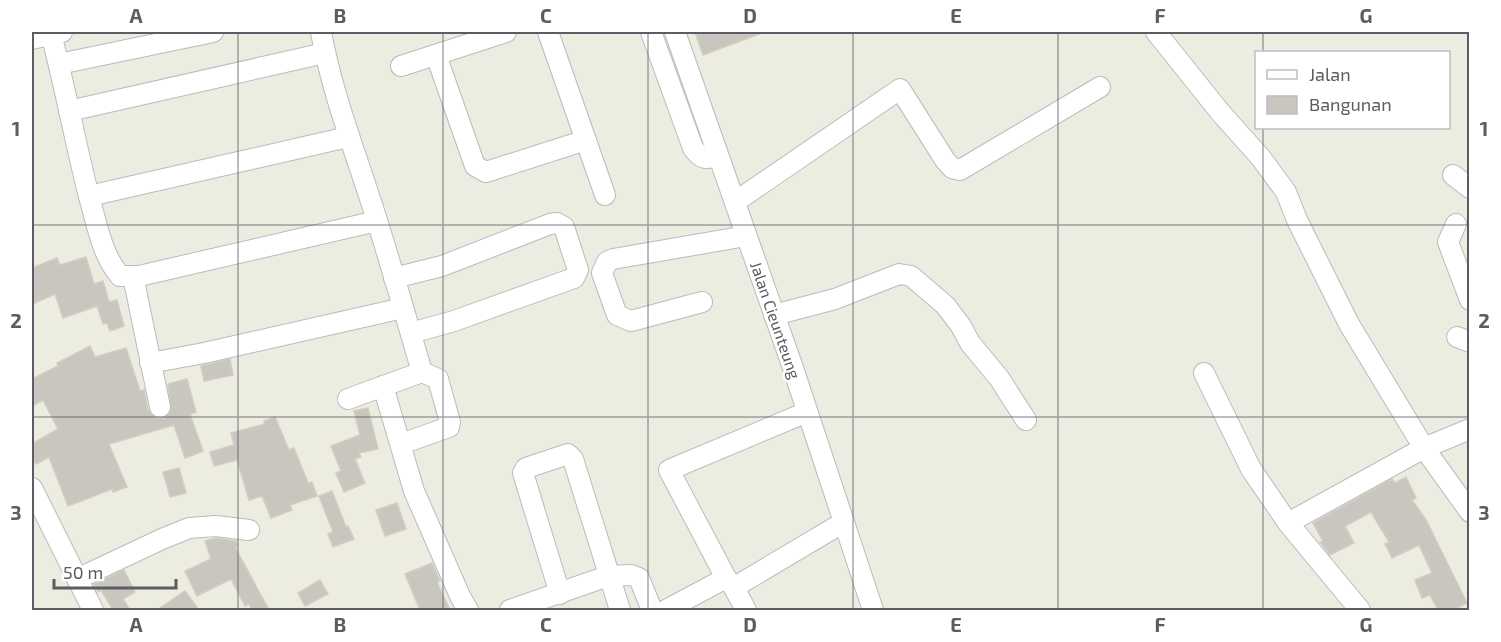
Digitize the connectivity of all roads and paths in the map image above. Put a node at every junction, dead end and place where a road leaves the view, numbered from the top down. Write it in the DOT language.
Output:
graph roads {
  1 [pos="213,32"];
  2 [pos="321,32"];
  3 [pos="506,32"];
  4 [pos="548,32"];
  5 [pos="651,32"];
  6 [pos="675,32"];
  7 [pos="1156,32"];
  8 [pos="56,33"];
  9 [pos="32,39"];
  10 [pos="325,53"];
  11 [pos="436,55"];
  12 [pos="59,64"];
  13 [pos="401,66"];
  14 [pos="1100,87"];
  15 [pos="69,111"];
  16 [pos="348,137"];
  17 [pos="586,140"];
  18 [pos="718,156"];
  19 [pos="1453,175"];
  20 [pos="1470,188"];
  21 [pos="605,195"];
  22 [pos="89,196"];
  23 [pos="735,202"];
  24 [pos="377,221"];
  25 [pos="1456,224"];
  26 [pos="746,236"];
  27 [pos="133,276"];
  28 [pos="394,278"];
  29 [pos="1470,300"];
  30 [pos="702,302"];
  31 [pos="403,308"];
  32 [pos="774,315"];
  33 [pos="411,333"];
  34 [pos="150,363"];
  35 [pos="422,372"];
  36 [pos="1204,373"];
  37 [pos="384,386"];
  38 [pos="348,399"];
  39 [pos="160,407"];
  40 [pos="807,412"];
  41 [pos="1026,420"];
  42 [pos="1470,429"];
  43 [pos="401,444"];
  44 [pos="1424,448"];
  45 [pos="32,488"];
  46 [pos="1470,512"];
  47 [pos="844,522"];
  48 [pos="1288,523"];
  49 [pos="249,530"];
  50 [pos="608,576"];
  51 [pos="77,579"];
  52 [pos="730,582"];
  53 [pos="560,594"];
  54 [pos="93,610"];
  55 [pos="468,610"];
  56 [pos="510,610"];
  57 [pos="620,610"];
  58 [pos="652,610"];
  59 [pos="666,610"];
  60 [pos="746,610"];
  61 [pos="873,610"];
  62 [pos="1360,610"];
  1 -- 12 [label="street"];
  2 -- 10 [label="street"];
  3 -- 11 [label="street"];
  4 -- 17 [label="street"];
  5 -- 18 [label="street"];
  6 -- 18 [label="street, Jalan Cieunteung"];
  7 -- 44 [label="street"];
  8 -- 9 [label="street"];
  8 -- 12 [label="street"];
  10 -- 15 [label="street"];
  10 -- 16 [label="street"];
  11 -- 13 [label="street"];
  11 -- 17 [label="street"];
  12 -- 15 [label="street"];
  14 -- 23 [label="street"];
  15 -- 22 [label="street"];
  16 -- 22 [label="street"];
  16 -- 24 [label="street"];
  17 -- 21 [label="street"];
  18 -- 23 [label="street, Jalan Cieunteung"];
  19 -- 20 [label="street"];
  22 -- 27 [label="street"];
  23 -- 26 [label="street, Jalan Cieunteung"];
  24 -- 27 [label="street"];
  24 -- 28 [label="street"];
  25 -- 29 [label="street"];
  26 -- 30 [label="street"];
  26 -- 32 [label="street, Jalan Cieunteung"];
  27 -- 34 [label="street"];
  28 -- 31 [label="street"];
  28 -- 33 [label="street"];
  31 -- 33 [label="street"];
  31 -- 34 [label="street"];
  32 -- 40 [label="street, Jalan Cieunteung"];
  32 -- 41 [label="street"];
  33 -- 35 [label="street"];
  34 -- 39 [label="street"];
  35 -- 37 [label="street"];
  35 -- 43 [label="street"];
  36 -- 48 [label="street"];
  37 -- 38 [label="street"];
  37 -- 43 [label="street"];
  40 -- 47 [label="street, Jalan Cieunteung"];
  40 -- 52 [label="street"];
  42 -- 44 [label="street"];
  43 -- 55 [label="street"];
  44 -- 46 [label="street"];
  44 -- 48 [label="street"];
  45 -- 51 [label="street"];
  47 -- 52 [label="street"];
  47 -- 61 [label="street, Jalan Cieunteung"];
  48 -- 62 [label="street"];
  49 -- 51 [label="street"];
  50 -- 53 [label="street"];
  50 -- 53 [label="street"];
  50 -- 57 [label="street"];
  50 -- 58 [label="street"];
  51 -- 54 [label="street"];
  52 -- 59 [label="street"];
  52 -- 60 [label="street"];
  53 -- 56 [label="street"];
}
